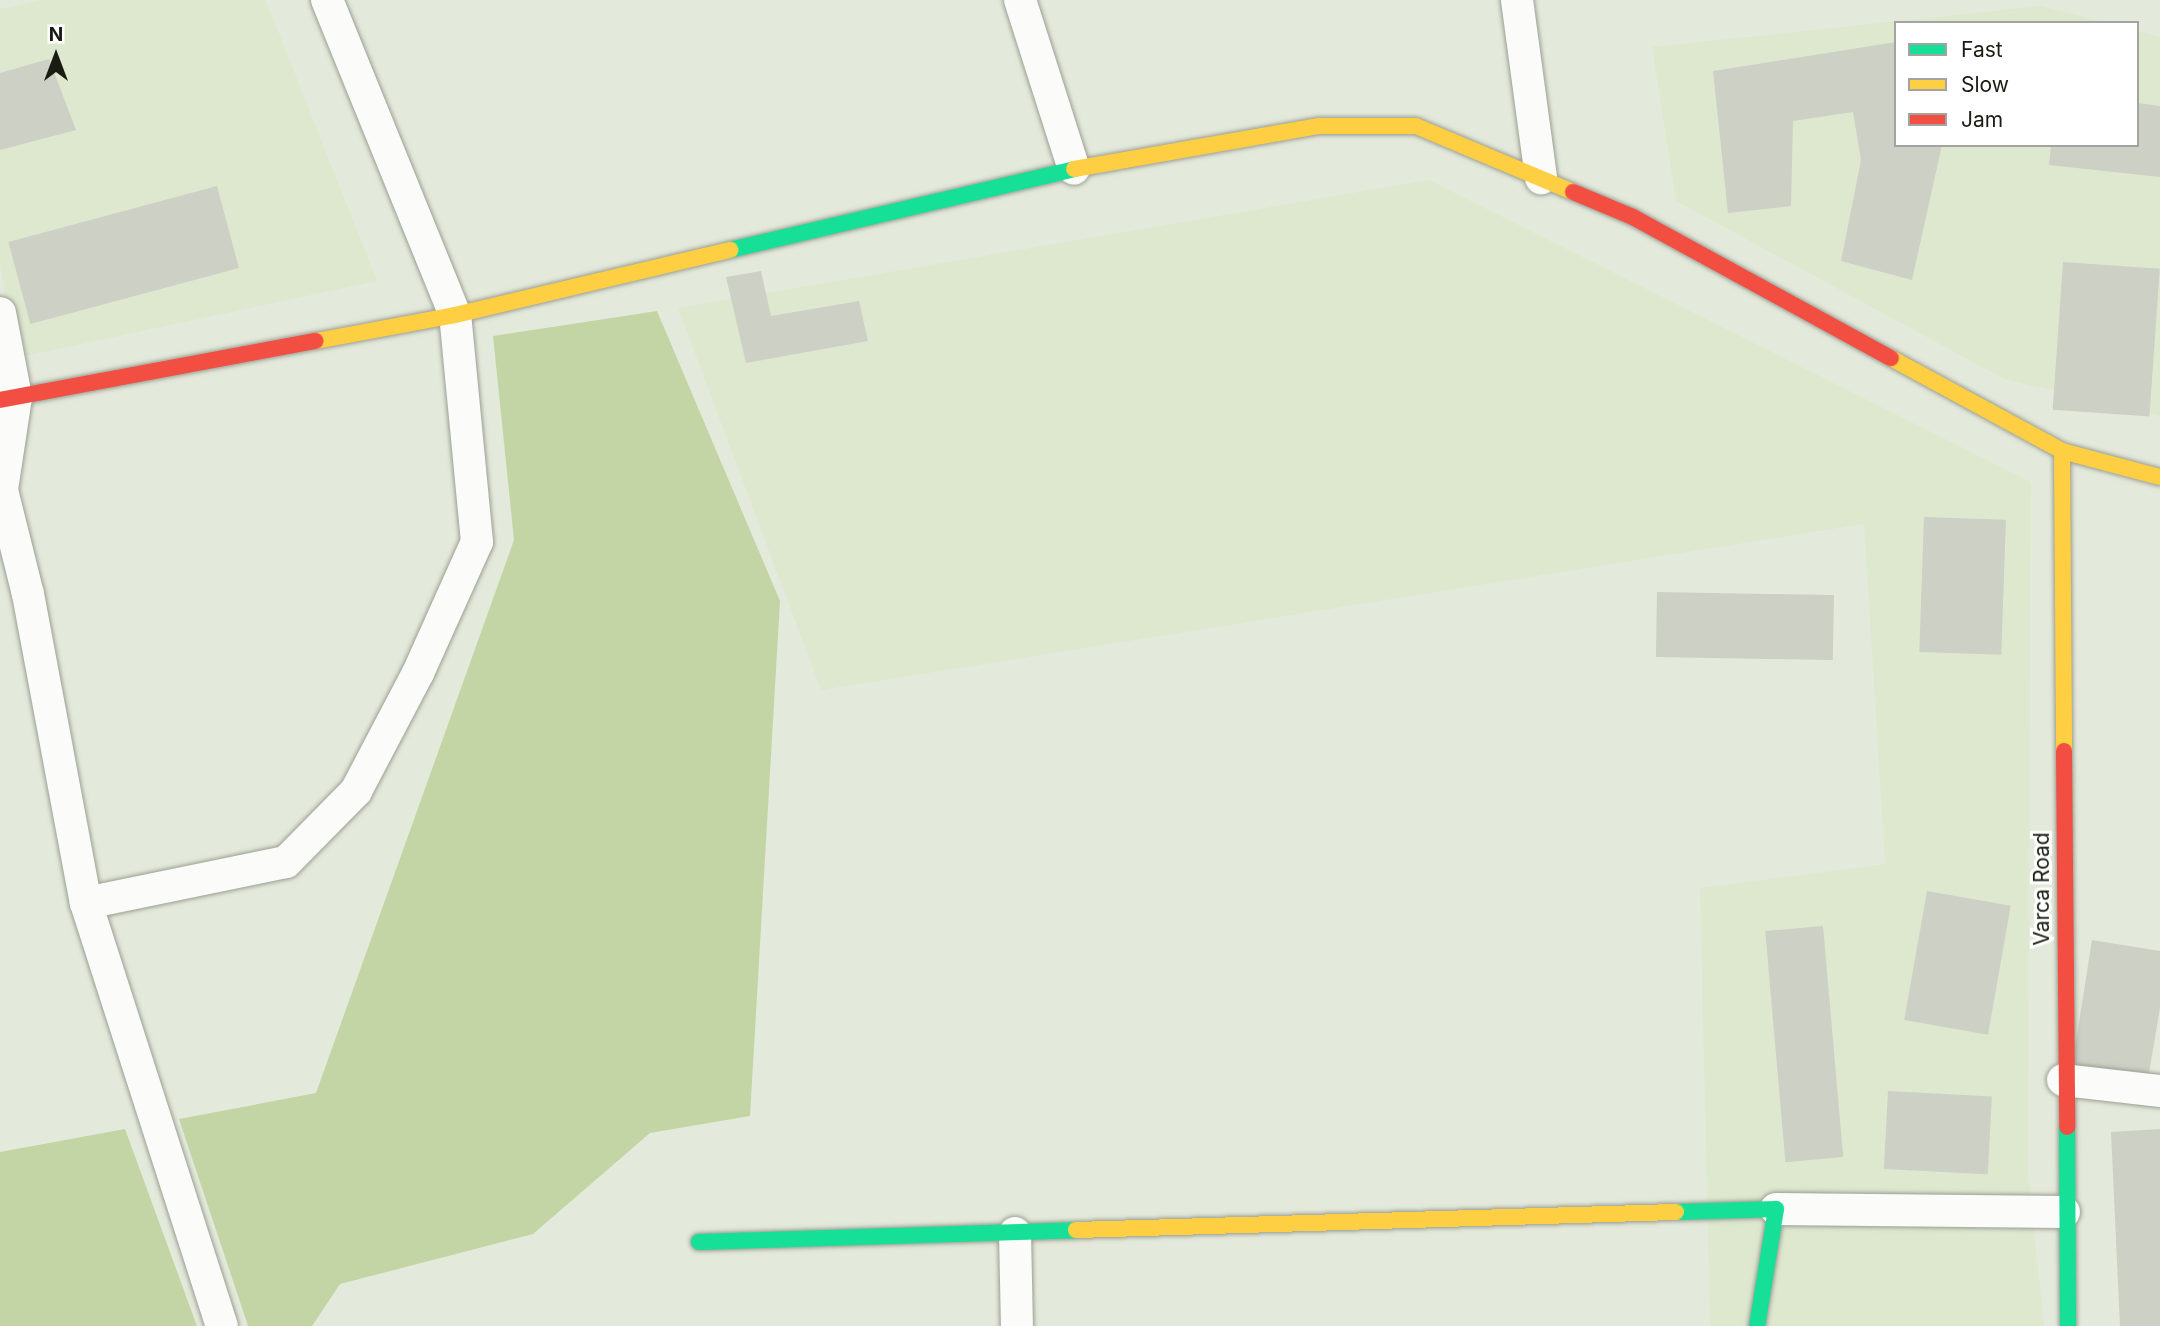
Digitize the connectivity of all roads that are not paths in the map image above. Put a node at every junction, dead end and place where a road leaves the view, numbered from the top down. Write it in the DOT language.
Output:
graph roads {
  1 [pos="327,0"];
  2 [pos="1020,0"];
  3 [pos="1517,0"];
  4 [pos="1074,169"];
  5 [pos="1541,178"];
  6 [pos="0,313"];
  7 [pos="455,315"];
  8 [pos="8,398"];
  9 [pos="2062,451"];
  10 [pos="2160,477"];
  11 [pos="86,903"];
  12 [pos="2063,1080"];
  13 [pos="2160,1091"];
  14 [pos="1776,1209"];
  15 [pos="2064,1212"];
  16 [pos="1015,1233"];
  17 [pos="699,1242"];
  18 [pos="222,1326"];
  19 [pos="1017,1326"];
  20 [pos="1757,1326"];
  21 [pos="2068,1326"];
  1 -- 7 [label="street"];
  2 -- 4 [label="street"];
  3 -- 5 [label="street"];
  4 -- 5 [label="main road"];
  4 -- 7 [label="main road"];
  5 -- 9 [label="main road"];
  6 -- 8 [label="street"];
  7 -- 8 [label="main road"];
  7 -- 11 [label="street"];
  8 -- 11 [label="street"];
  9 -- 10 [label="main road"];
  9 -- 12 [label="main road, Varca Road"];
  11 -- 18 [label="street"];
  12 -- 13 [label="street"];
  12 -- 15 [label="main road, Varca Road"];
  14 -- 15 [label="street"];
  14 -- 16 [label="main road"];
  14 -- 20 [label="main road"];
  15 -- 21 [label="main road, Varca Road"];
  16 -- 17 [label="main road"];
  16 -- 19 [label="street"];
}
